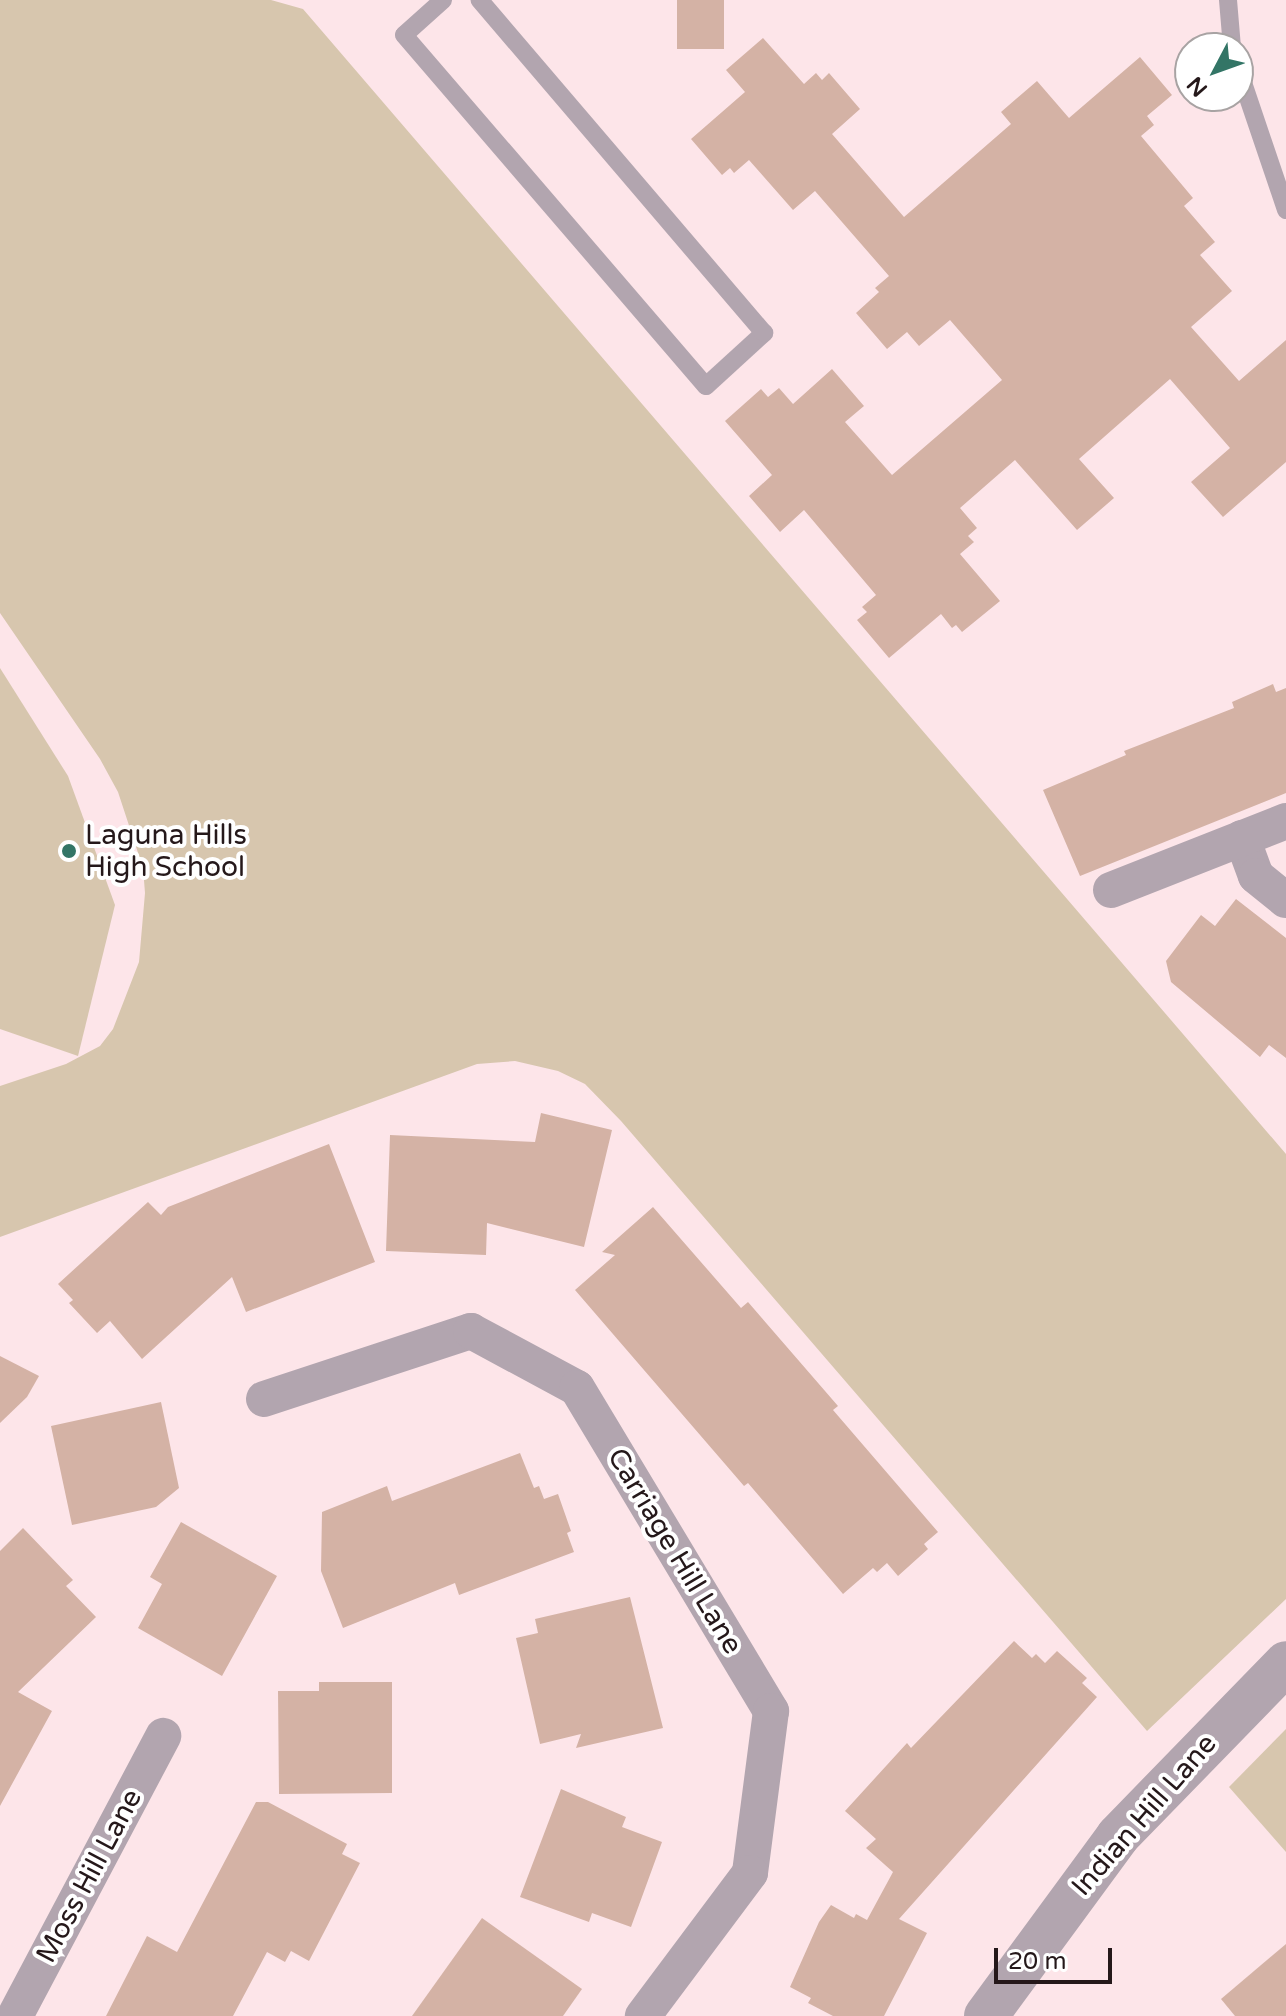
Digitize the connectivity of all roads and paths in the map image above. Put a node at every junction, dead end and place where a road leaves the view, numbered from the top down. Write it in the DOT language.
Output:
graph roads {
  1 [pos="443,0"];
  2 [pos="480,0"];
  3 [pos="1228,0"];
  4 [pos="1231,32"];
  5 [pos="1253,112"];
  6 [pos="1286,210"];
  7 [pos="1286,821"];
  8 [pos="1242,838"];
  9 [pos="1111,890"];
  10 [pos="1286,900"];
  11 [pos="264,1399"];
  12 [pos="1286,1663"];
  13 [pos="163,1736"];
  14 [pos="15,2016"];
  15 [pos="643,2016"];
  16 [pos="986,2016"];
  1 -- 2 [label="lane"];
  3 -- 4 [label="lane"];
  5 -- 6 [label="lane"];
  7 -- 8 [label="street"];
  8 -- 9 [label="street"];
  8 -- 10 [label="street"];
  11 -- 15 [label="street, Carriage Hill Lane"];
  12 -- 16 [label="street, Indian Hill Lane"];
  13 -- 14 [label="street, Moss Hill Lane"];
}
